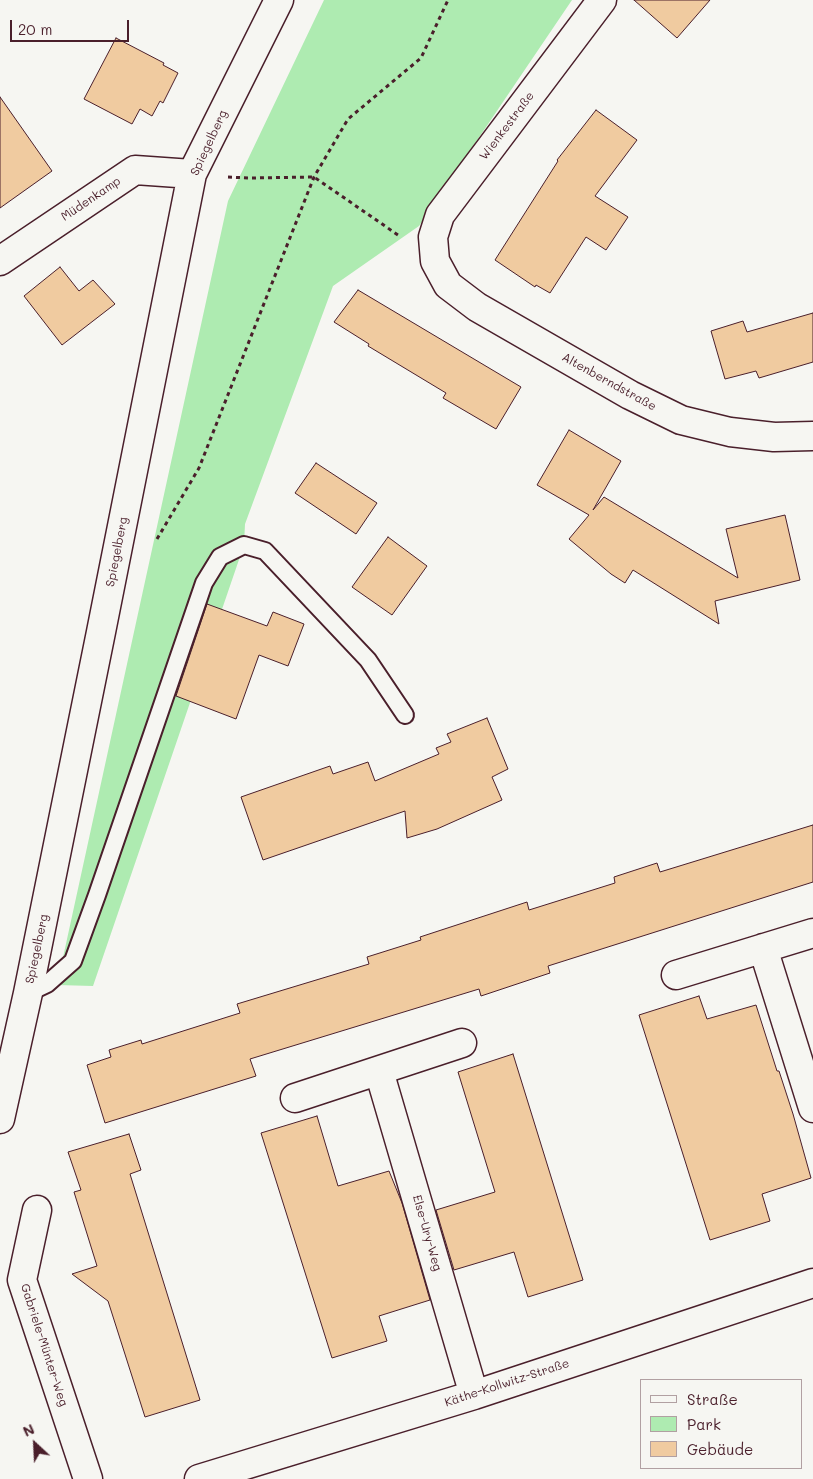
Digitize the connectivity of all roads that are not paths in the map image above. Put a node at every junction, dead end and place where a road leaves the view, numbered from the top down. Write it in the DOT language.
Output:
graph roads {
  1 [pos="279,0"];
  2 [pos="602,0"];
  3 [pos="192,174"];
  4 [pos="0,261"];
  5 [pos="435,261"];
  6 [pos="813,436"];
  7 [pos="405,715"];
  8 [pos="813,933"];
  9 [pos="763,948"];
  10 [pos="676,975"];
  11 [pos="28,992"];
  12 [pos="462,1043"];
  13 [pos="380,1071"];
  14 [pos="295,1098"];
  15 [pos="813,1108"];
  16 [pos="0,1119"];
  17 [pos="37,1210"];
  18 [pos="813,1283"];
  19 [pos="474,1394"];
  20 [pos="88,1479"];
  21 [pos="199,1479"];
  1 -- 3 [label="street, Spiegelberg"];
  2 -- 5 [label="street, Wienkestraße"];
  3 -- 4 [label="street, Müdenkamp"];
  3 -- 11 [label="street, Spiegelberg"];
  5 -- 6 [label="street, Altenberndstraße"];
  7 -- 11 [label="lane"];
  8 -- 9 [label="street"];
  9 -- 10 [label="street"];
  9 -- 15 [label="street"];
  11 -- 16 [label="street, Spiegelberg"];
  12 -- 13 [label="street"];
  13 -- 14 [label="street"];
  13 -- 19 [label="street, Else-Ury-Weg"];
  17 -- 20 [label="street, Gabriele-Münter-Weg"];
  18 -- 19 [label="street, Käthe-Kollwitz-Straße"];
  19 -- 21 [label="street, Käthe-Kollwitz-Straße"];
}
